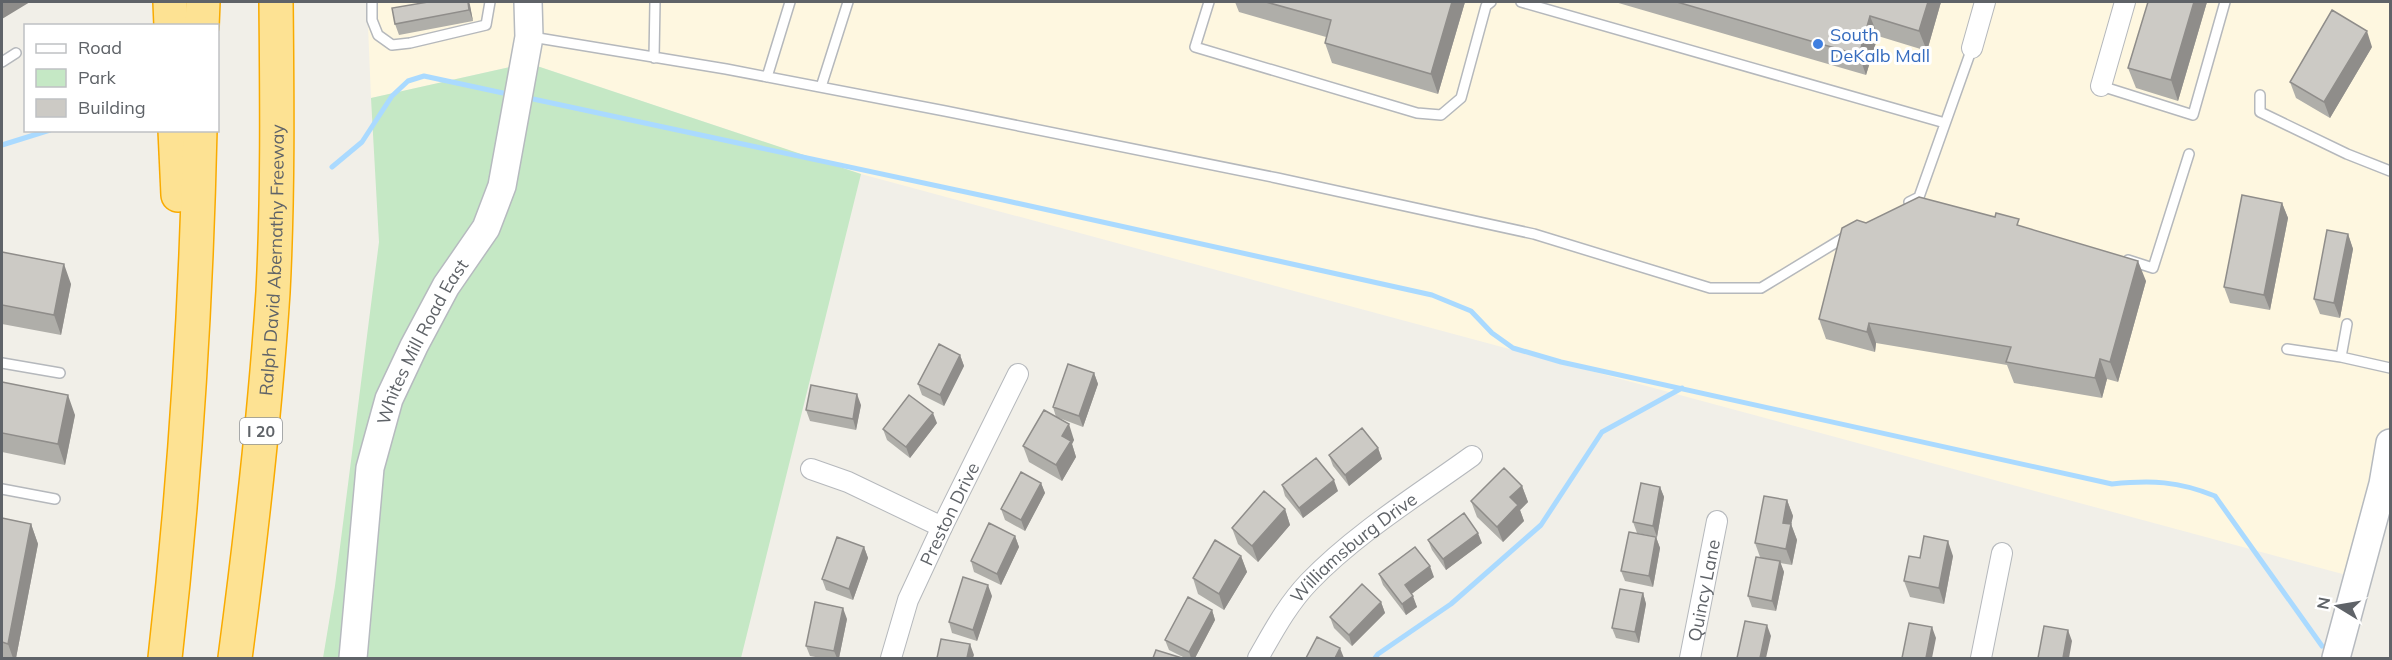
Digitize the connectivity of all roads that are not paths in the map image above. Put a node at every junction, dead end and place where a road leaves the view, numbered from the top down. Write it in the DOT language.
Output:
graph roads {
  1 [pos="170,2"];
  2 [pos="203,2"];
  3 [pos="276,2"];
  4 [pos="288,2"];
  5 [pos="372,2"];
  6 [pos="489,2"];
  7 [pos="528,2"];
  8 [pos="655,2"];
  9 [pos="789,2"];
  10 [pos="848,2"];
  11 [pos="1209,2"];
  12 [pos="1491,2"];
  13 [pos="1521,2"];
  14 [pos="1985,2"];
  15 [pos="2125,2"];
  16 [pos="2226,2"];
  17 [pos="171,24"];
  18 [pos="202,24"];
  19 [pos="529,37"];
  20 [pos="1972,48"];
  21 [pos="16,53"];
  22 [pos="654,58"];
  23 [pos="2,62"];
  24 [pos="767,77"];
  25 [pos="2102,86"];
  26 [pos="821,87"];
  27 [pos="2260,96"];
  28 [pos="1945,123"];
  29 [pos="175,132"];
  30 [pos="200,132"];
  31 [pos="2189,154"];
  32 [pos="2391,171"];
  33 [pos="275,203"];
  34 [pos="1898,208"];
  35 [pos="1857,230"];
  36 [pos="2122,258"];
  37 [pos="2347,324"];
  38 [pos="2287,349"];
  39 [pos="2341,357"];
  40 [pos="2,363"];
  41 [pos="2391,368"];
  42 [pos="60,373"];
  43 [pos="1018,374"];
  44 [pos="2391,443"];
  45 [pos="1472,456"];
  46 [pos="811,469"];
  47 [pos="2387,484"];
  48 [pos="2,489"];
  49 [pos="55,499"];
  50 [pos="181,509"];
  51 [pos="1717,521"];
  52 [pos="942,526"];
  53 [pos="2002,553"];
  54 [pos="165,658"];
  55 [pos="235,658"];
  56 [pos="353,658"];
  57 [pos="891,658"];
  58 [pos="1258,658"];
  59 [pos="1690,658"];
  60 [pos="1981,658"];
  61 [pos="2336,658"];
  1 -- 17 [label="highway"];
  2 -- 18 [label="highway"];
  3 -- 33 [label="highway, Ralph David Abernathy Freeway / I 20"];
  4 -- 33 [label="highway"];
  5 -- 6 [label="lane"];
  7 -- 19 [label="street, Whites Mill Road East"];
  8 -- 22 [label="lane"];
  9 -- 24 [label="lane"];
  10 -- 26 [label="lane"];
  11 -- 12 [label="lane"];
  13 -- 28 [label="lane"];
  14 -- 20 [label="street"];
  15 -- 25 [label="street"];
  16 -- 25 [label="lane"];
  19 -- 22 [label="lane"];
  19 -- 56 [label="street, Whites Mill Road East"];
  20 -- 28 [label="lane"];
  21 -- 23 [label="lane"];
  22 -- 24 [label="lane"];
  24 -- 26 [label="lane"];
  26 -- 35 [label="lane"];
  27 -- 32 [label="lane"];
  28 -- 34 [label="lane"];
  29 -- 50 [label="highway"];
  30 -- 50 [label="highway"];
  31 -- 36 [label="lane"];
  33 -- 55 [label="highway, Ralph David Abernathy Freeway / I 20"];
  37 -- 39 [label="lane"];
  38 -- 39 [label="lane"];
  39 -- 41 [label="lane"];
  40 -- 42 [label="lane"];
  43 -- 52 [label="street, Preston Drive"];
  44 -- 47 [label="street"];
  45 -- 58 [label="street, Williamsburg Drive"];
  46 -- 52 [label="street"];
  47 -- 61 [label="street"];
  48 -- 49 [label="lane"];
  50 -- 54 [label="highway"];
  51 -- 59 [label="street, Quincy Lane"];
  52 -- 57 [label="street, Preston Drive"];
  53 -- 60 [label="street"];
}
